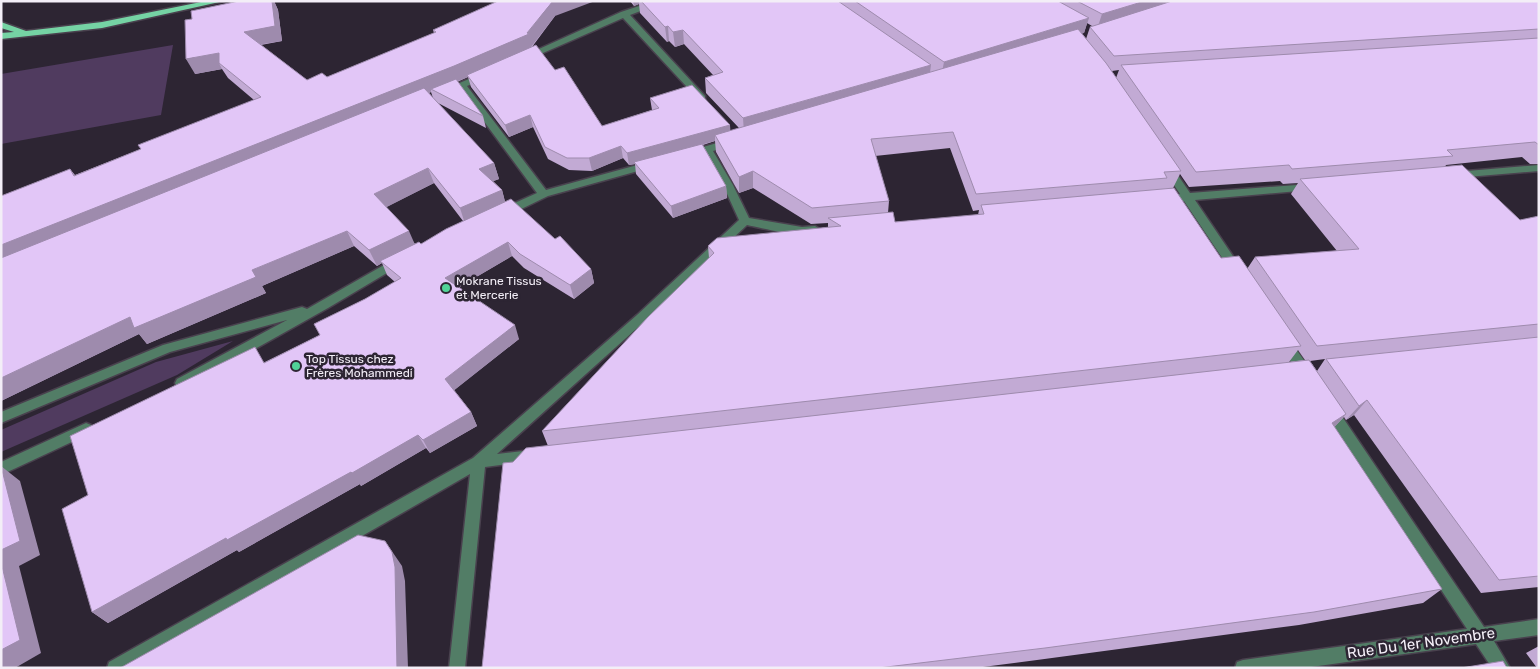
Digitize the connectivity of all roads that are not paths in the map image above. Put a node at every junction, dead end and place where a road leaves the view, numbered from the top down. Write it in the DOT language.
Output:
graph roads {
  1 [pos="220,1"];
  2 [pos="663,1"];
  3 [pos="624,14"];
  4 [pos="1,25"];
  5 [pos="25,33"];
  6 [pos="1,36"];
  7 [pos="516,61"];
  8 [pos="498,69"];
  9 [pos="462,85"];
  10 [pos="435,96"];
  11 [pos="708,104"];
  12 [pos="735,132"];
  13 [pos="1160,156"];
  14 [pos="669,159"];
  15 [pos="1539,168"];
  16 [pos="1441,176"];
  17 [pos="1324,186"];
  18 [pos="544,194"];
  19 [pos="1187,197"];
  20 [pos="1148,200"];
  21 [pos="490,219"];
  22 [pos="745,221"];
  23 [pos="822,229"];
  24 [pos="409,256"];
  25 [pos="1242,278"];
  26 [pos="324,305"];
  27 [pos="1275,327"];
  28 [pos="1322,366"];
  29 [pos="1302,368"];
  30 [pos="1282,370"];
  31 [pos="1313,384"];
  32 [pos="170,390"];
  33 [pos="1324,400"];
  34 [pos="1,418"];
  35 [pos="99,423"];
  36 [pos="547,454"];
  37 [pos="478,462"];
  38 [pos="1,469"];
  39 [pos="1539,627"];
  40 [pos="1480,635"];
  41 [pos="115,668"];
  42 [pos="457,668"];
  43 [pos="1243,668"];
  44 [pos="1502,668"];
  1 -- 5 [label="main road"];
  2 -- 3 [label="street"];
  3 -- 7 [label="street"];
  3 -- 11 [label="street"];
  4 -- 5 [label="main road"];
  5 -- 6 [label="main road"];
  8 -- 9 [label="street"];
  9 -- 10 [label="street"];
  9 -- 18 [label="street"];
  12 -- 22 [label="street"];
  13 -- 19 [label="street"];
  14 -- 18 [label="street"];
  15 -- 16 [label="street"];
  17 -- 19 [label="street"];
  18 -- 21 [label="street"];
  19 -- 20 [label="street"];
  19 -- 25 [label="street"];
  22 -- 23 [label="street"];
  22 -- 37 [label="street"];
  24 -- 26 [label="street"];
  26 -- 32 [label="street"];
  26 -- 34 [label="street"];
  27 -- 29 [label="street"];
  28 -- 29 [label="street"];
  29 -- 30 [label="street"];
  29 -- 31 [label="street"];
  33 -- 40 [label="street"];
  35 -- 38 [label="street"];
  36 -- 37 [label="street"];
  37 -- 41 [label="street"];
  37 -- 42 [label="street"];
  39 -- 40 [label="street, Rue Du 1er Novembre"];
  40 -- 43 [label="street, Rue Du 1er Novembre"];
  40 -- 44 [label="street"];
}
